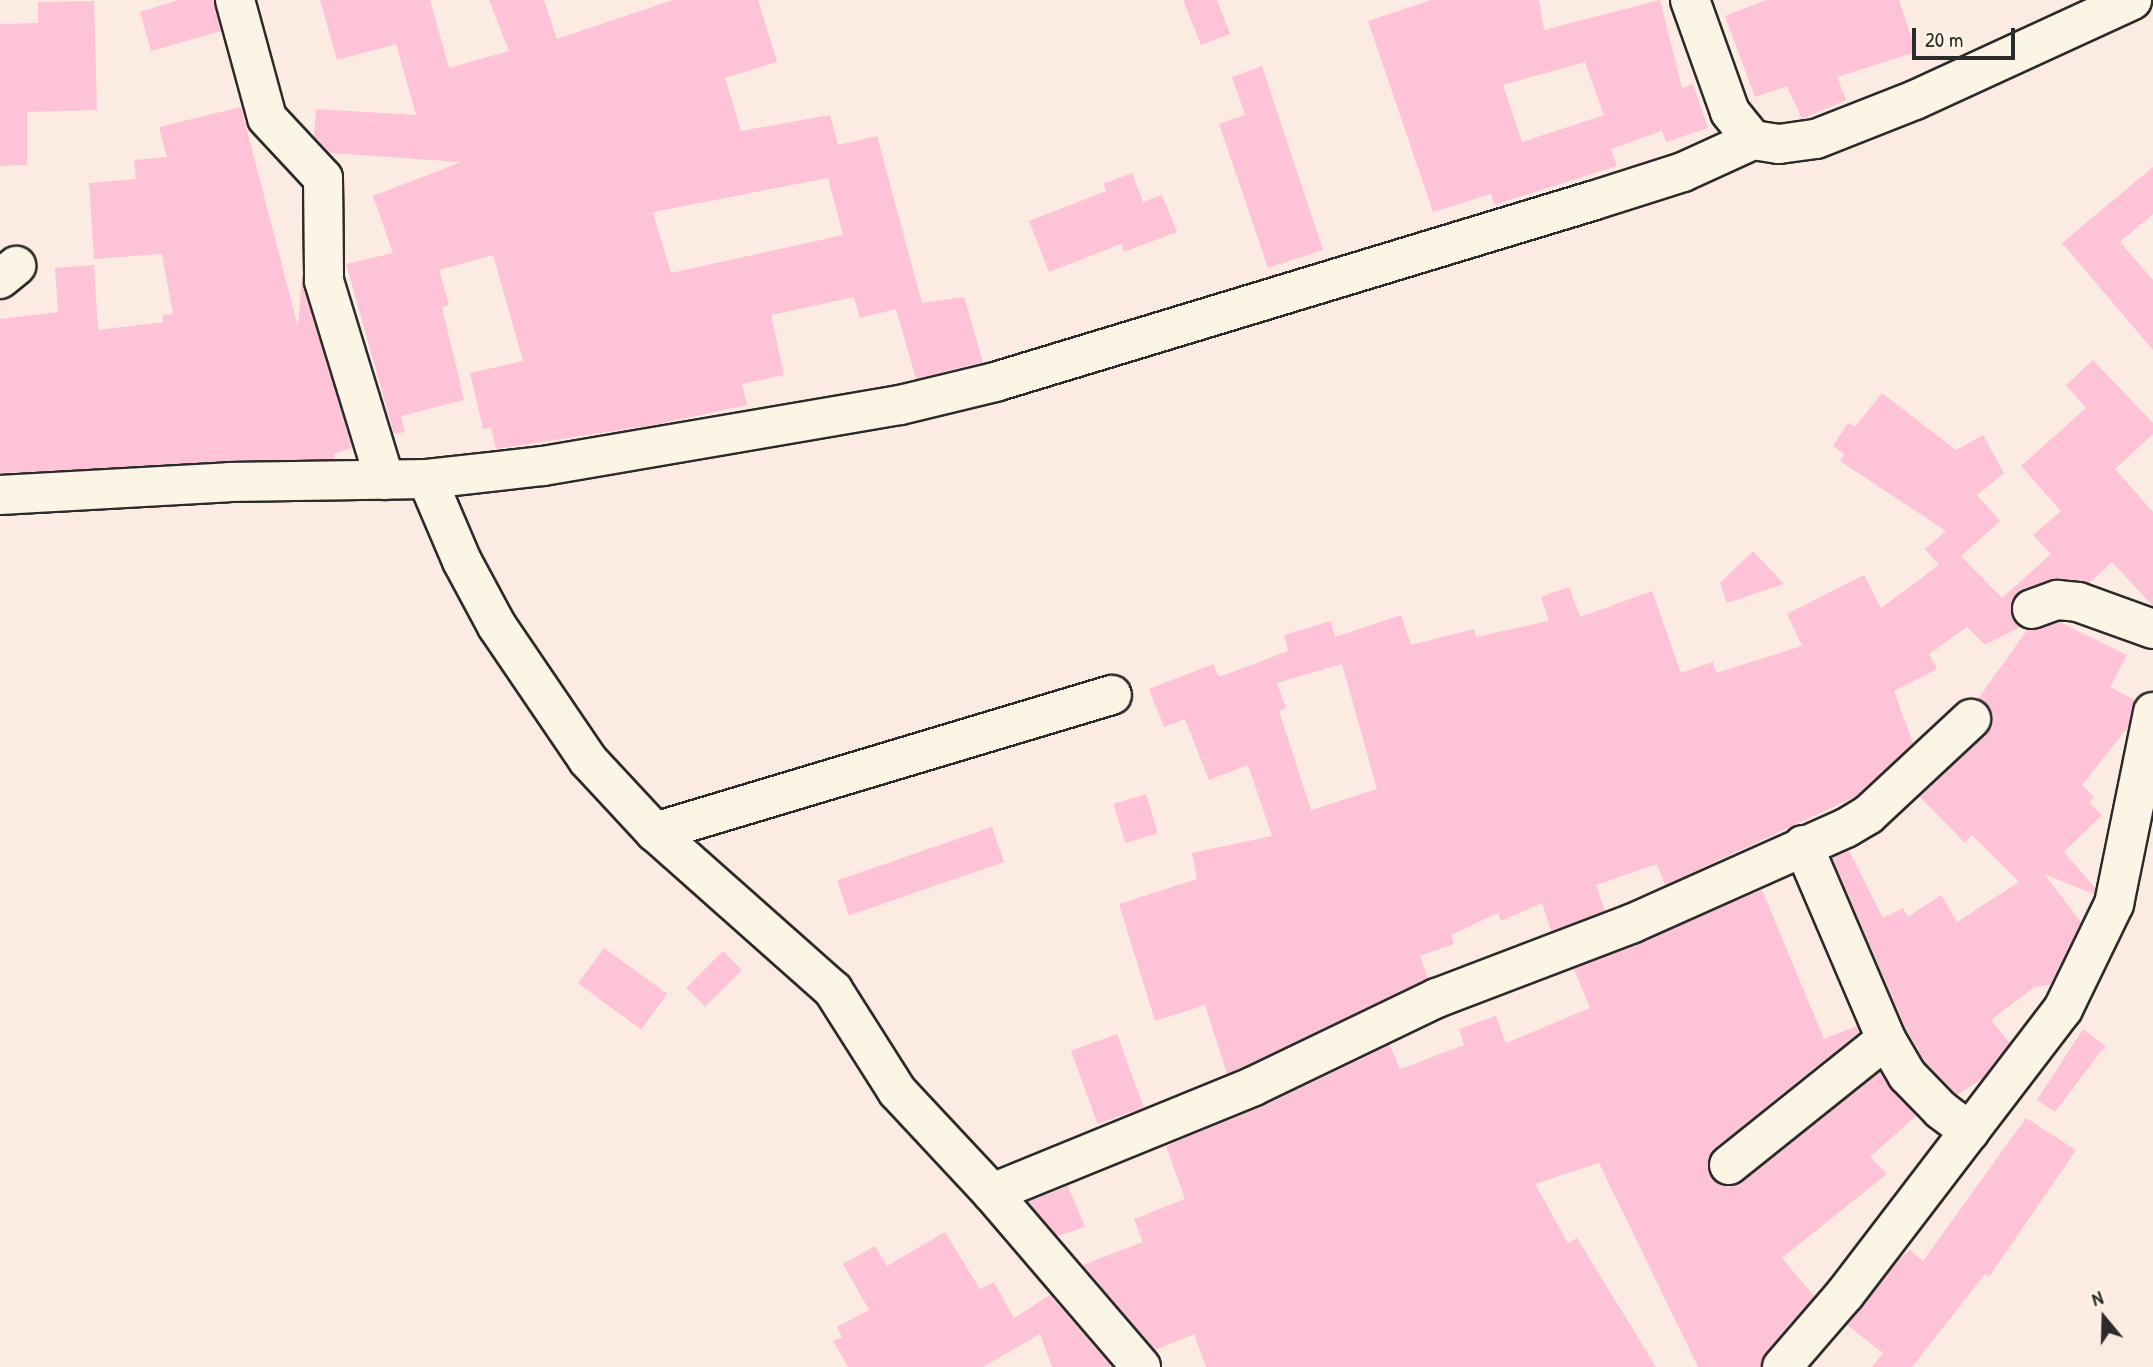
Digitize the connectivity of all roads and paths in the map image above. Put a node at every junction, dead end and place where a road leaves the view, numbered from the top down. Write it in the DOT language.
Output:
graph roads {
  1 [pos="235,0"];
  2 [pos="1690,0"];
  3 [pos="2132,0"];
  4 [pos="1754,140"];
  5 [pos="427,479"];
  6 [pos="385,480"];
  7 [pos="0,495"];
  8 [pos="2032,609"];
  9 [pos="2153,629"];
  10 [pos="1112,695"];
  11 [pos="2153,712"];
  12 [pos="1971,719"];
  13 [pos="655,832"];
  14 [pos="1803,845"];
  15 [pos="1886,1039"];
  16 [pos="1970,1132"];
  17 [pos="1729,1165"];
  18 [pos="992,1193"];
  19 [pos="1141,1367"];
  20 [pos="1782,1367"];
  1 -- 6 [label="street"];
  2 -- 4 [label="street"];
  3 -- 4 [label="street"];
  4 -- 5 [label="street"];
  5 -- 6 [label="street"];
  5 -- 13 [label="street"];
  6 -- 7 [label="street"];
  8 -- 9 [label="street"];
  10 -- 13 [label="street"];
  11 -- 16 [label="street"];
  12 -- 14 [label="street"];
  13 -- 18 [label="street"];
  14 -- 15 [label="street"];
  14 -- 18 [label="street"];
  15 -- 16 [label="street"];
  15 -- 17 [label="street"];
  16 -- 20 [label="street"];
  18 -- 19 [label="street"];
}
